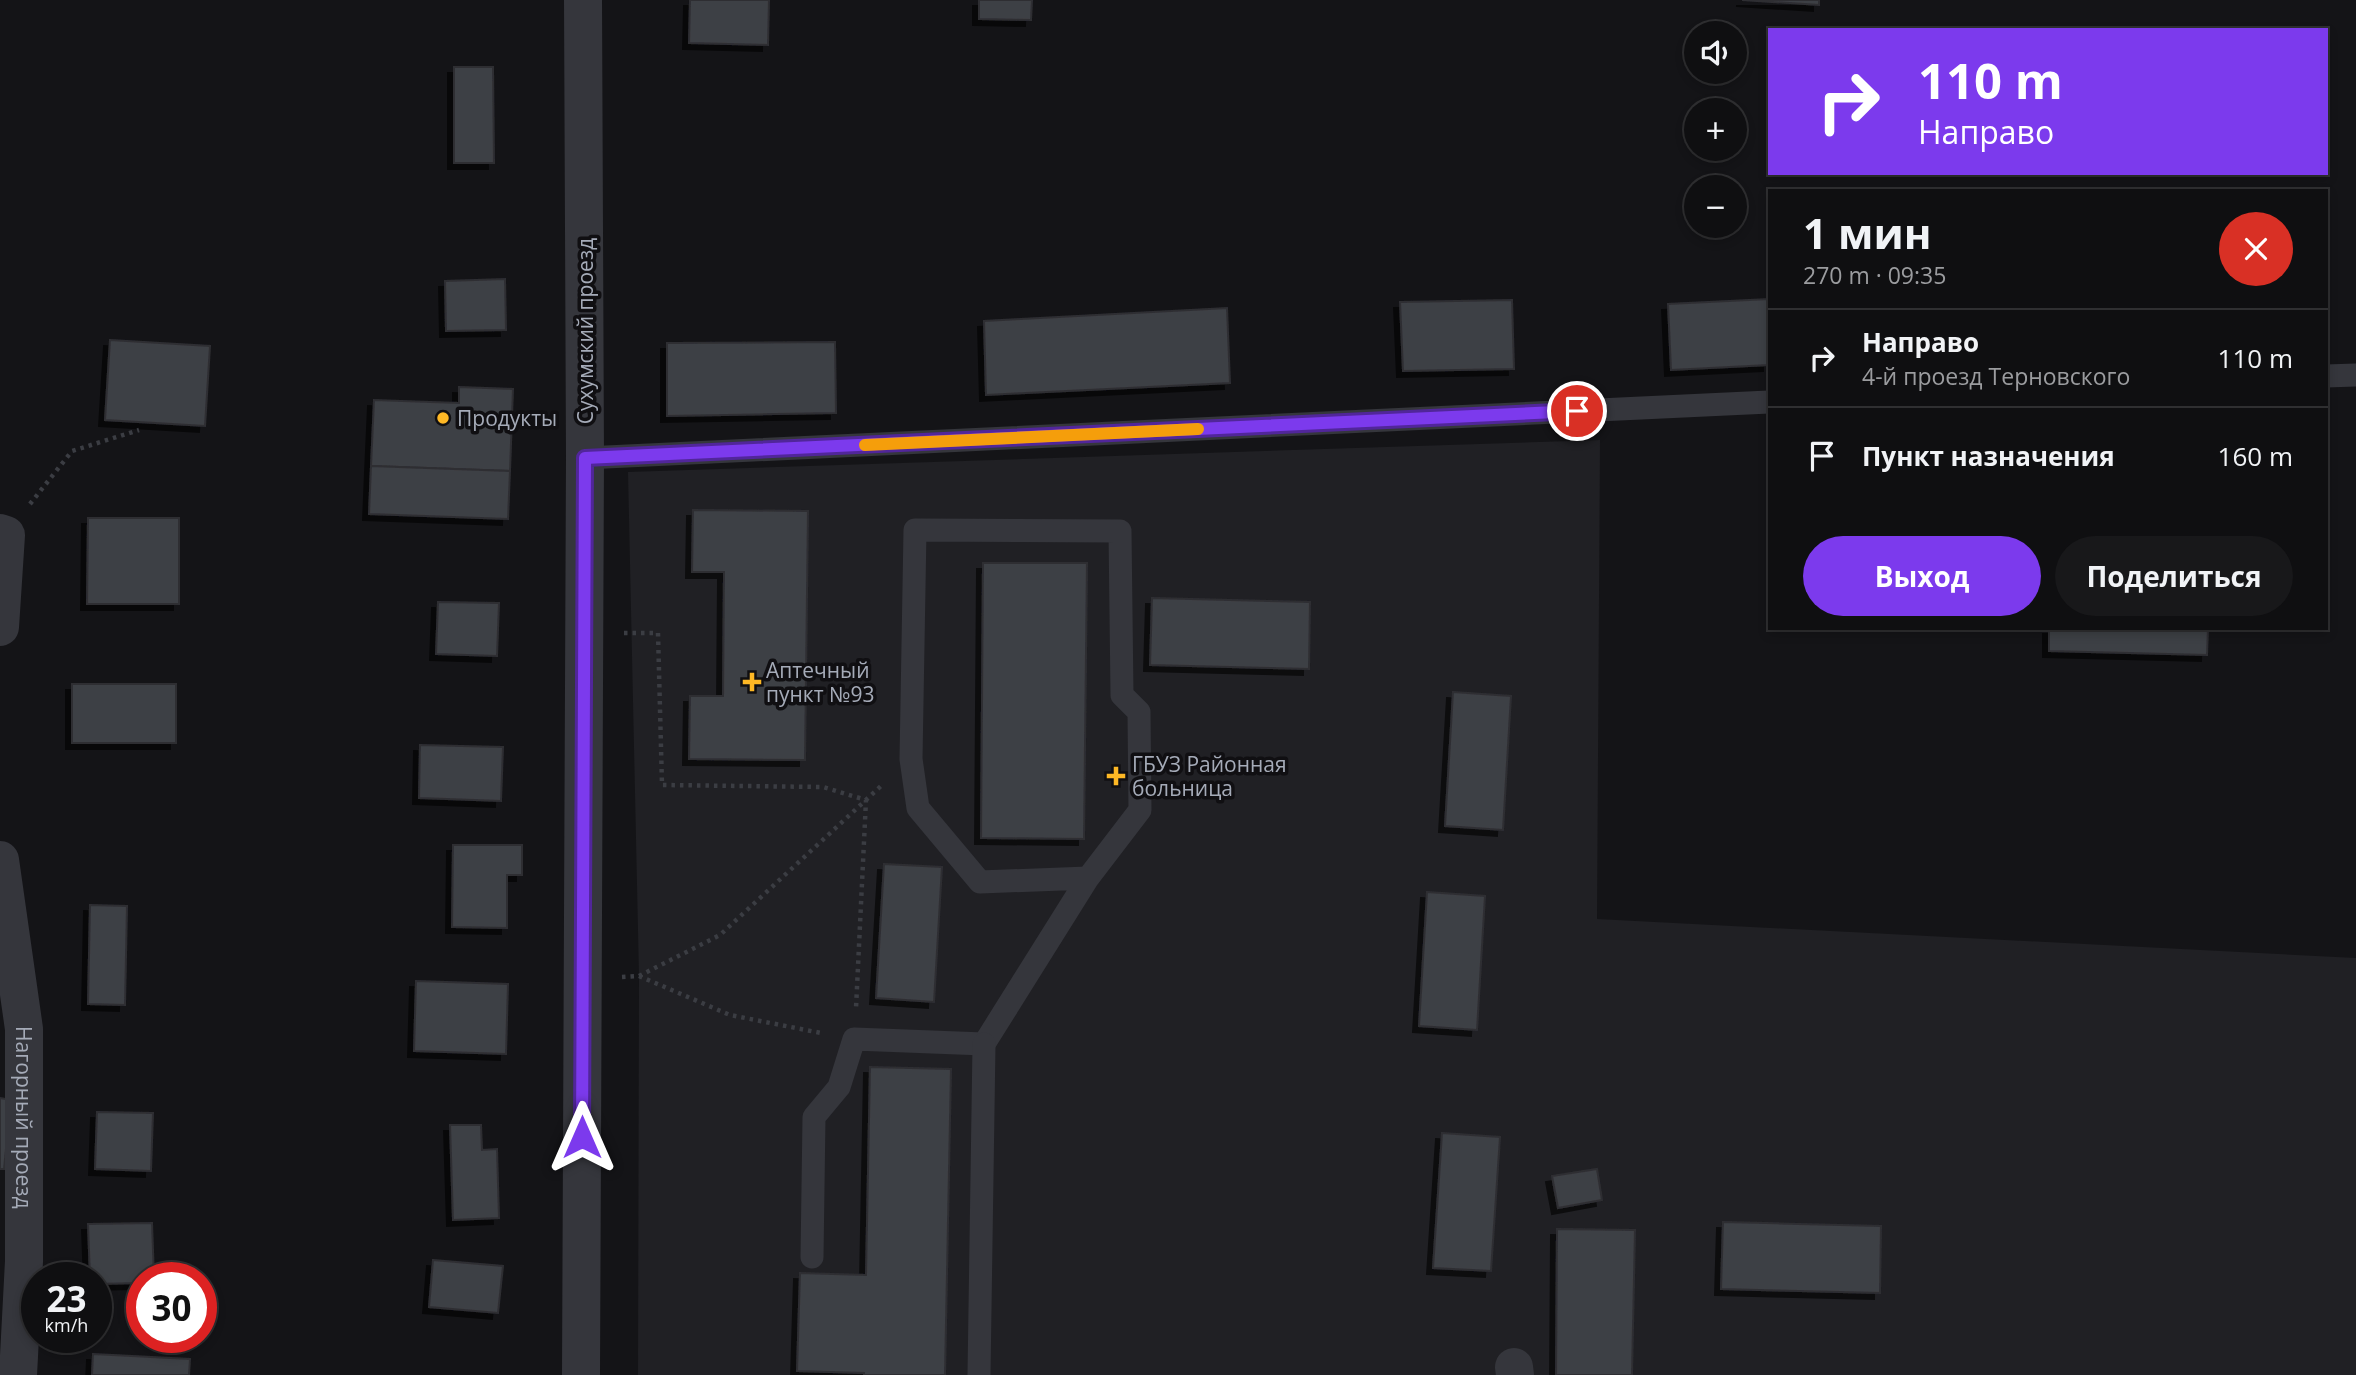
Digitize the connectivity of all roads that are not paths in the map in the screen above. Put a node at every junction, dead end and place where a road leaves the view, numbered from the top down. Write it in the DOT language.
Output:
graph roads {
  1 [pos="583,0"];
  2 [pos="2356,375"];
  3 [pos="2328,376"];
  4 [pos="1768,402"];
  5 [pos="585,458"];
  6 [pos="3,534"];
  7 [pos="0,627"];
  8 [pos="0,860"];
  9 [pos="1088,878"];
  10 [pos="984,1044"];
  11 [pos="812,1257"];
  12 [pos="18,1375"];
  13 [pos="580,1375"];
  14 [pos="979,1375"];
  1 -- 5 [label="street, Сухумский проезд"];
  2 -- 3 [label="lane"];
  4 -- 5 [label="lane"];
  5 -- 13 [label="street, Сухумский проезд"];
  6 -- 7 [label="street"];
  8 -- 12 [label="street, Нагорный проезд"];
  9 -- 9 [label="lane"];
  9 -- 10 [label="lane"];
  10 -- 11 [label="lane"];
  10 -- 14 [label="lane"];
}
